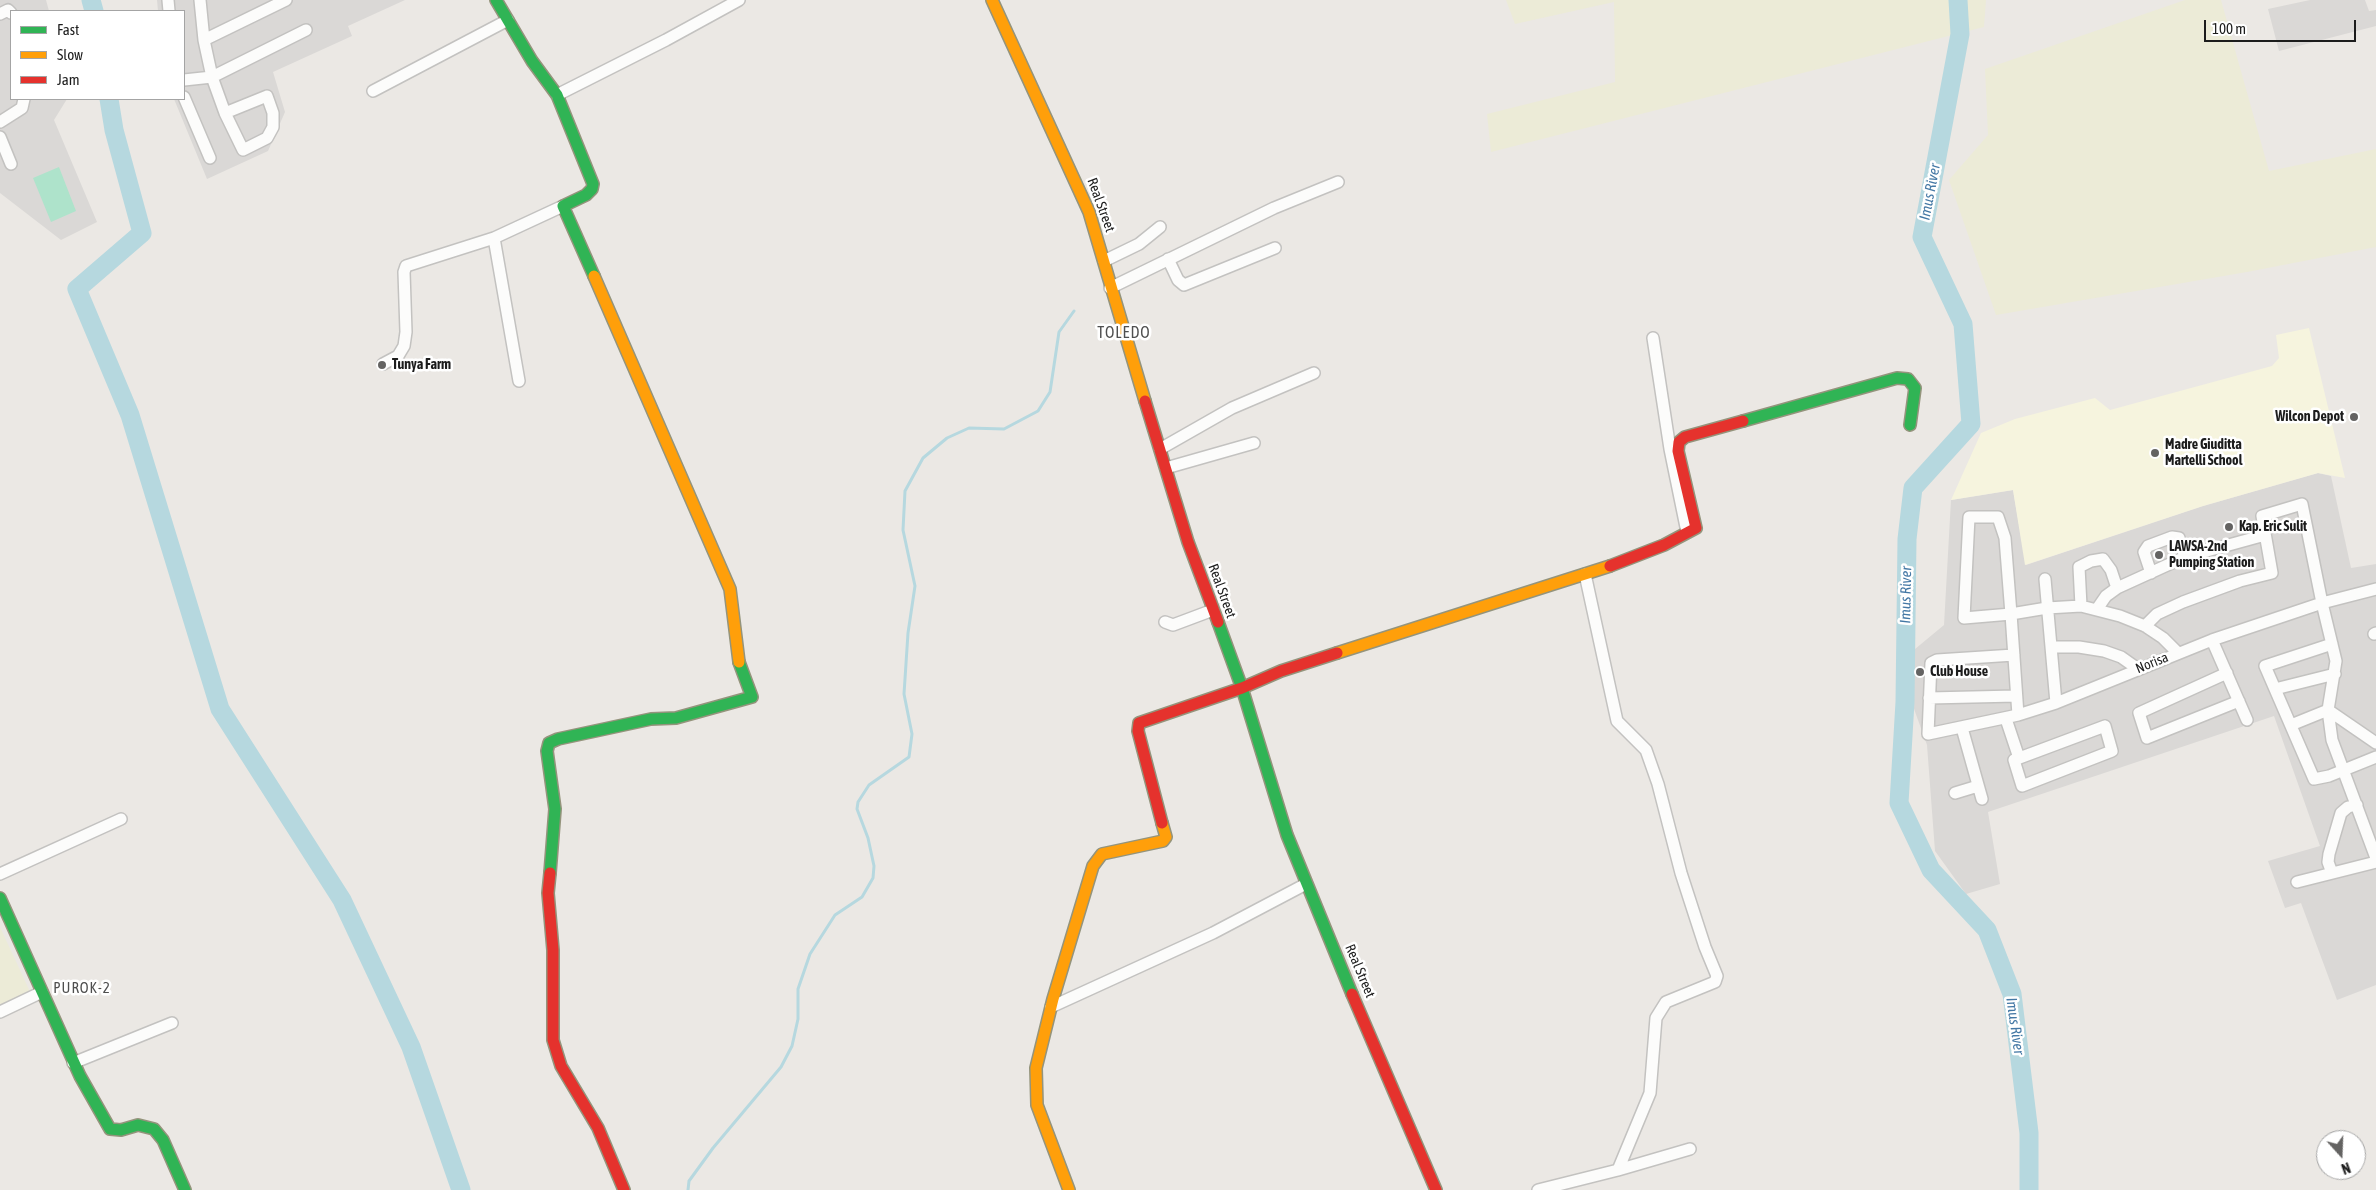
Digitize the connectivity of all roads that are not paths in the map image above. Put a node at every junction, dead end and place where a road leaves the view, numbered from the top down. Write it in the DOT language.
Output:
graph roads {
  1 [pos="200,0"];
  2 [pos="286,0"];
  3 [pos="496,0"];
  4 [pos="739,0"];
  5 [pos="992,0"];
  6 [pos="508,20"];
  7 [pos="306,30"];
  8 [pos="204,40"];
  9 [pos="212,77"];
  10 [pos="185,80"];
  11 [pos="373,91"];
  12 [pos="557,95"];
  13 [pos="185,99"];
  14 [pos="24,100"];
  15 [pos="225,113"];
  16 [pos="0,122"];
  17 [pos="0,137"];
  18 [pos="210,158"];
  19 [pos="11,164"];
  20 [pos="1338,182"];
  21 [pos="563,206"];
  22 [pos="1160,227"];
  23 [pos="494,238"];
  24 [pos="1275,248"];
  25 [pos="1168,259"];
  26 [pos="1104,261"];
  27 [pos="1110,288"];
  28 [pos="1653,338"];
  29 [pos="383,364"];
  30 [pos="1314,373"];
  31 [pos="519,381"];
  32 [pos="1910,424"];
  33 [pos="1254,443"];
  34 [pos="1160,449"];
  35 [pos="1166,468"];
  36 [pos="1687,532"];
  37 [pos="2265,535"];
  38 [pos="2185,557"];
  39 [pos="2151,573"];
  40 [pos="1585,574"];
  41 [pos="2045,579"];
  42 [pos="2117,588"];
  43 [pos="2376,589"];
  44 [pos="2322,603"];
  45 [pos="2080,606"];
  46 [pos="2047,608"];
  47 [pos="2097,609"];
  48 [pos="1213,610"];
  49 [pos="2011,614"];
  50 [pos="1165,622"];
  51 [pos="2144,626"];
  52 [pos="2212,640"];
  53 [pos="2332,644"];
  54 [pos="2051,647"];
  55 [pos="2178,653"];
  56 [pos="2014,655"];
  57 [pos="2138,669"];
  58 [pos="2227,673"];
  59 [pos="2335,674"];
  60 [pos="1242,688"];
  61 [pos="2275,689"];
  62 [pos="2016,696"];
  63 [pos="1929,698"];
  64 [pos="2239,701"];
  65 [pos="2056,703"];
  66 [pos="2328,710"];
  67 [pos="2018,716"];
  68 [pos="2006,719"];
  69 [pos="2247,720"];
  70 [pos="2291,725"];
  71 [pos="1962,728"];
  72 [pos="2376,743"];
  73 [pos="2376,757"];
  74 [pos="2019,758"];
  75 [pos="2344,769"];
  76 [pos="1978,786"];
  77 [pos="1955,792"];
  78 [pos="1982,798"];
  79 [pos="2357,805"];
  80 [pos="121,819"];
  81 [pos="2376,860"];
  82 [pos="2332,873"];
  83 [pos="0,874"];
  84 [pos="2297,882"];
  85 [pos="1306,884"];
  86 [pos="0,898"];
  87 [pos="42,992"];
  88 [pos="1051,1007"];
  89 [pos="0,1012"];
  90 [pos="172,1023"];
  91 [pos="73,1063"];
  92 [pos="1690,1149"];
  93 [pos="1618,1170"];
  94 [pos="185,1190"];
  95 [pos="624,1190"];
  96 [pos="1068,1190"];
  97 [pos="1436,1190"];
  98 [pos="1538,1190"];
  1 -- 8 [label="street"];
  2 -- 8 [label="street"];
  3 -- 6 [label="street"];
  4 -- 12 [label="street"];
  5 -- 26 [label="street, Real Street"];
  6 -- 11 [label="street"];
  6 -- 12 [label="street"];
  7 -- 9 [label="street"];
  8 -- 9 [label="street"];
  9 -- 10 [label="street"];
  9 -- 15 [label="street"];
  12 -- 21 [label="street"];
  13 -- 18 [label="street"];
  14 -- 16 [label="street"];
  15 -- 15 [label="street"];
  17 -- 19 [label="street"];
  20 -- 25 [label="street"];
  21 -- 23 [label="street"];
  21 -- 95 [label="street"];
  22 -- 26 [label="street"];
  23 -- 29 [label="street"];
  23 -- 31 [label="street"];
  24 -- 25 [label="street"];
  25 -- 27 [label="street"];
  26 -- 27 [label="street, Real Street"];
  27 -- 34 [label="street, Real Street"];
  28 -- 36 [label="street"];
  30 -- 34 [label="street"];
  32 -- 36 [label="street"];
  33 -- 35 [label="street"];
  34 -- 35 [label="street, Real Street"];
  35 -- 48 [label="street, Real Street"];
  36 -- 40 [label="street"];
  37 -- 38 [label="street"];
  37 -- 44 [label="street"];
  37 -- 51 [label="street"];
  38 -- 39 [label="street"];
  38 -- 39 [label="street"];
  39 -- 42 [label="street"];
  40 -- 60 [label="street"];
  40 -- 93 [label="street"];
  41 -- 46 [label="street"];
  42 -- 45 [label="street"];
  42 -- 47 [label="street"];
  43 -- 44 [label="street, Norisa"];
  44 -- 52 [label="street, Norisa"];
  44 -- 53 [label="street"];
  45 -- 46 [label="street"];
  45 -- 47 [label="street"];
  46 -- 49 [label="street"];
  46 -- 54 [label="street"];
  47 -- 51 [label="street"];
  48 -- 50 [label="street"];
  48 -- 60 [label="street, Real Street"];
  49 -- 49 [label="street"];
  49 -- 56 [label="street"];
  51 -- 55 [label="street"];
  52 -- 55 [label="street, Norisa"];
  52 -- 58 [label="street"];
  53 -- 59 [label="street"];
  53 -- 61 [label="street"];
  54 -- 57 [label="street"];
  54 -- 65 [label="street"];
  55 -- 57 [label="street, Norisa"];
  56 -- 62 [label="street"];
  56 -- 63 [label="street"];
  57 -- 65 [label="street, Norisa"];
  58 -- 64 [label="street"];
  58 -- 64 [label="street"];
  59 -- 61 [label="street"];
  59 -- 66 [label="street"];
  60 -- 85 [label="street, Real Street"];
  60 -- 88 [label="street"];
  61 -- 70 [label="street"];
  62 -- 63 [label="street"];
  62 -- 67 [label="street"];
  63 -- 71 [label="street, Norisa"];
  64 -- 69 [label="street"];
  65 -- 67 [label="street, Norisa"];
  66 -- 70 [label="street"];
  66 -- 72 [label="street"];
  66 -- 75 [label="street"];
  67 -- 68 [label="street, Norisa"];
  68 -- 71 [label="street, Norisa"];
  68 -- 74 [label="street"];
  70 -- 75 [label="street"];
  71 -- 76 [label="street"];
  73 -- 75 [label="street"];
  74 -- 74 [label="street"];
  75 -- 79 [label="street"];
  76 -- 77 [label="street"];
  76 -- 78 [label="street"];
  79 -- 81 [label="street"];
  79 -- 82 [label="street"];
  80 -- 83 [label="street"];
  81 -- 82 [label="street"];
  82 -- 84 [label="street"];
  85 -- 88 [label="street"];
  85 -- 97 [label="street, Real Street"];
  86 -- 87 [label="street"];
  87 -- 89 [label="street"];
  87 -- 91 [label="street"];
  88 -- 96 [label="street"];
  90 -- 91 [label="street"];
  91 -- 94 [label="street"];
  92 -- 93 [label="street"];
  93 -- 98 [label="street"];
}
